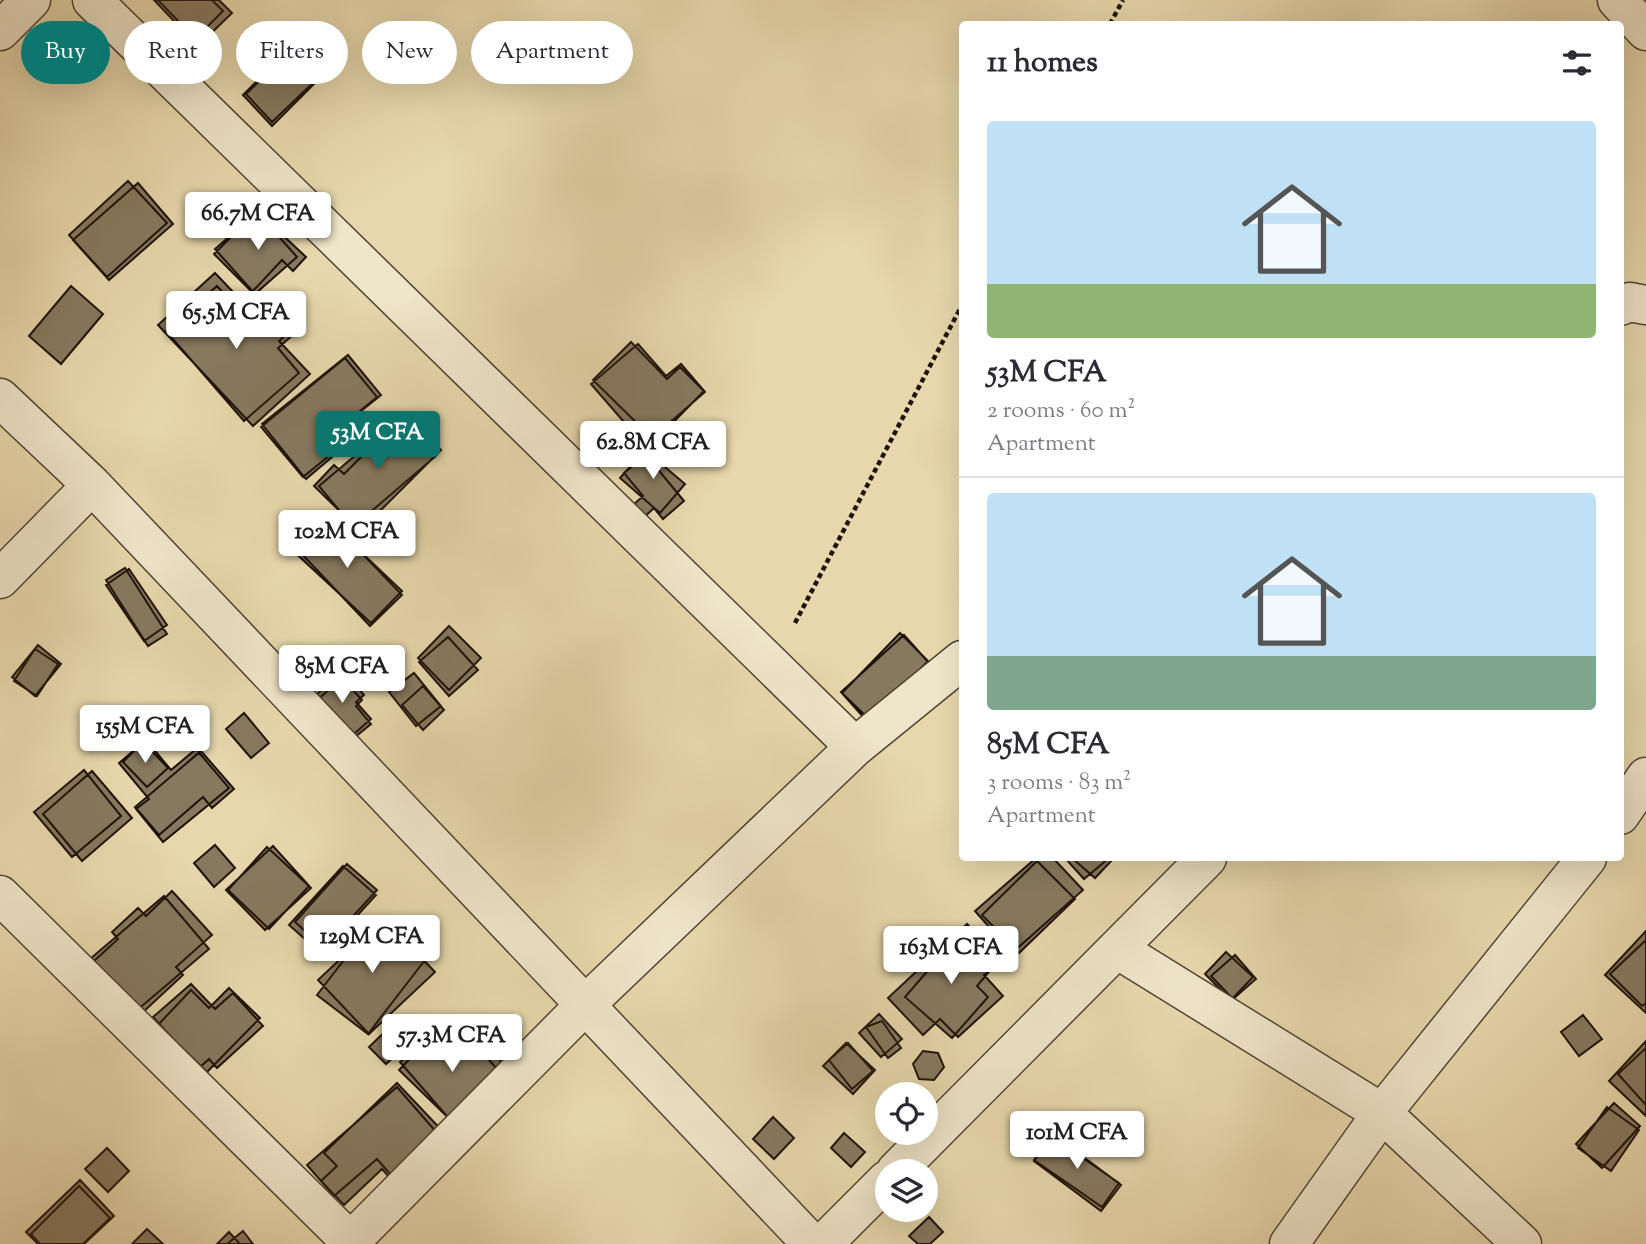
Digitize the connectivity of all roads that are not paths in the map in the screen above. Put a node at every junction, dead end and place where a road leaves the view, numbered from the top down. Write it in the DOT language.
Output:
graph roads {
  1 [pos="31,0"];
  2 [pos="92,0"];
  3 [pos="1617,0"];
  4 [pos="0,31"];
  5 [pos="1646,32"];
  6 [pos="1624,304"];
  7 [pos="1646,305"];
  8 [pos="0,398"];
  9 [pos="92,485"];
  10 [pos="0,579"];
  11 [pos="959,662"];
  12 [pos="855,747"];
  13 [pos="1646,777"];
  14 [pos="1624,810"];
  15 [pos="1204,861"];
  16 [pos="1585,861"];
  17 [pos="0,895"];
  18 [pos="1116,950"];
  19 [pos="584,1004"];
  20 [pos="1382,1113"];
  21 [pos="908,1159"];
  22 [pos="875,1192"];
  23 [pos="351,1243"];
  24 [pos="812,1244"];
  25 [pos="823,1244"];
  26 [pos="1289,1244"];
  27 [pos="1522,1244"];
  1 -- 4 [label="street"];
  2 -- 12 [label="street"];
  3 -- 5 [label="street"];
  6 -- 7 [label="street"];
  8 -- 9 [label="street"];
  9 -- 10 [label="street"];
  9 -- 19 [label="street"];
  11 -- 12 [label="street"];
  12 -- 19 [label="street"];
  13 -- 14 [label="street"];
  15 -- 18 [label="street"];
  16 -- 20 [label="street"];
  17 -- 23 [label="street"];
  18 -- 20 [label="street"];
  18 -- 21 [label="street"];
  19 -- 23 [label="street"];
  19 -- 24 [label="street"];
  20 -- 26 [label="street"];
  20 -- 27 [label="street"];
  22 -- 25 [label="street"];
}
